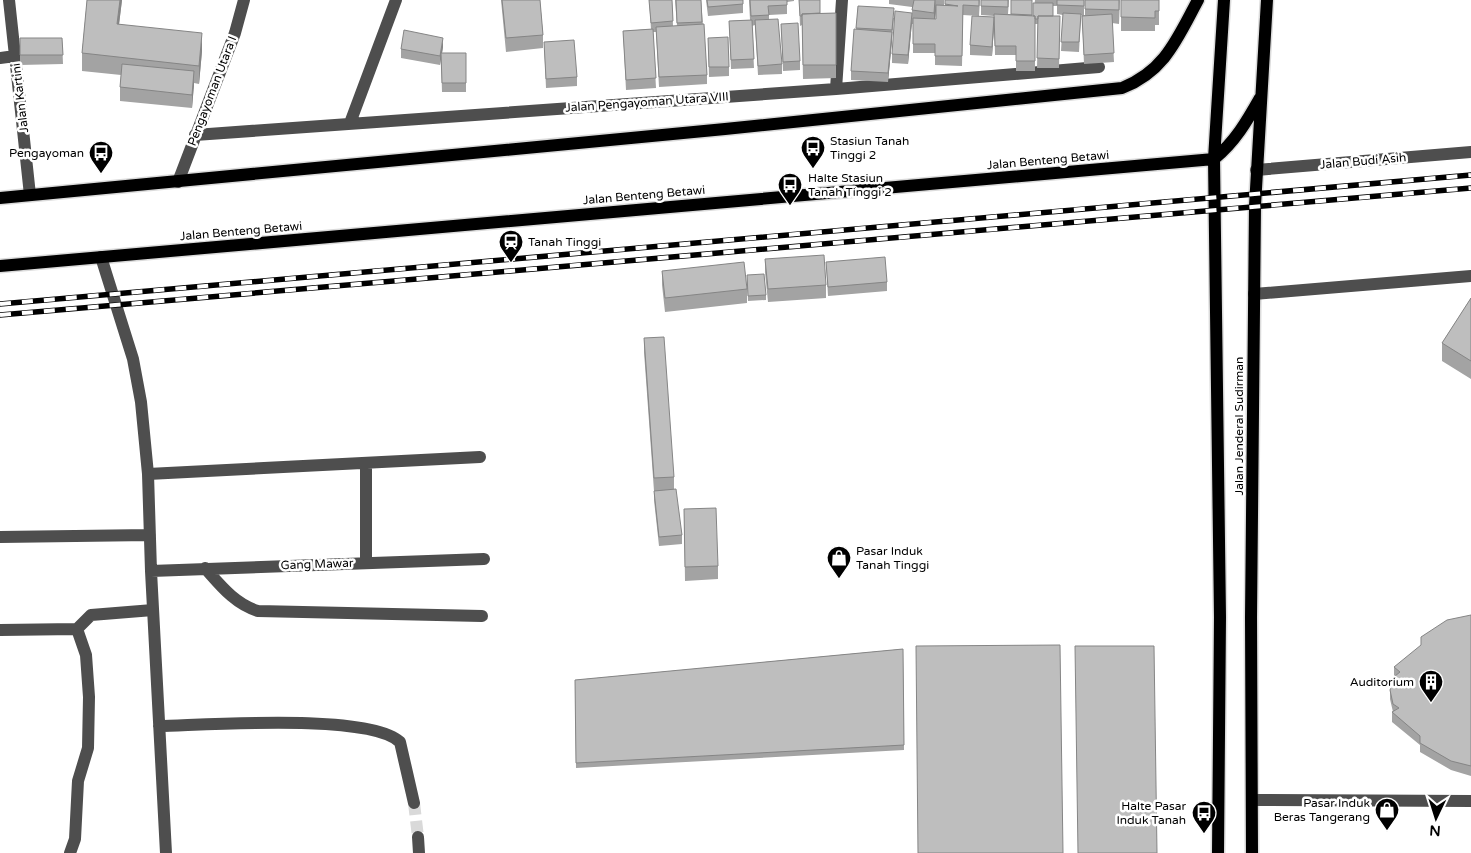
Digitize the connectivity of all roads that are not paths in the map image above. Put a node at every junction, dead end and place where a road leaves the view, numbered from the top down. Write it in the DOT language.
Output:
graph roads {
  1 [pos="9,0"];
  2 [pos="244,0"];
  3 [pos="396,0"];
  4 [pos="842,0"];
  5 [pos="1198,0"];
  6 [pos="1224,0"];
  7 [pos="1267,0"];
  8 [pos="15,56"];
  9 [pos="0,58"];
  10 [pos="1099,67"];
  11 [pos="836,89"];
  12 [pos="1260,98"];
  13 [pos="350,124"];
  14 [pos="195,135"];
  15 [pos="1471,152"];
  16 [pos="1214,159"];
  17 [pos="1256,170"];
  18 [pos="178,182"];
  19 [pos="30,195"];
  20 [pos="0,198"];
  21 [pos="101,257"];
  22 [pos="0,266"];
  23 [pos="1471,276"];
  24 [pos="1254,294"];
  25 [pos="480,457"];
  26 [pos="366,463"];
  27 [pos="148,474"];
  28 [pos="150,535"];
  29 [pos="0,537"];
  30 [pos="484,559"];
  31 [pos="366,562"];
  32 [pos="205,568"];
  33 [pos="151,571"];
  34 [pos="153,610"];
  35 [pos="482,616"];
  36 [pos="76,629"];
  37 [pos="0,630"];
  38 [pos="159,726"];
  39 [pos="1253,800"];
  40 [pos="1471,801"];
  41 [pos="414,804"];
  42 [pos="418,837"];
  43 [pos="70,853"];
  44 [pos="166,853"];
  45 [pos="419,853"];
  46 [pos="1218,853"];
  47 [pos="1252,853"];
  1 -- 8 [label="street, Jalan Kartini"];
  2 -- 14 [label="street, Pengayoman Utara I"];
  3 -- 13 [label="street"];
  4 -- 11 [label="street"];
  5 -- 18 [label="main road"];
  6 -- 16 [label="main road, Jalan Jenderal Sudirman"];
  7 -- 12 [label="main road, Jalan Jenderal Sudirman"];
  8 -- 9 [label="street"];
  8 -- 19 [label="street, Jalan Kartini"];
  10 -- 11 [label="street, Jalan Pengayoman Utara VIII"];
  11 -- 13 [label="street, Jalan Pengayoman Utara VIII"];
  12 -- 16 [label="main road"];
  12 -- 17 [label="main road, Jalan Jenderal Sudirman"];
  13 -- 14 [label="street, Jalan Pengayoman Utara VIII"];
  14 -- 18 [label="street, Pengayoman Utara I"];
  15 -- 17 [label="street, Jalan Budi Asih"];
  16 -- 21 [label="main road, Jalan Benteng Betawi"];
  16 -- 46 [label="main road, Jalan Jenderal Sudirman"];
  17 -- 24 [label="main road, Jalan Jenderal Sudirman"];
  18 -- 19 [label="main road"];
  19 -- 20 [label="main road"];
  21 -- 22 [label="main road, Jalan Benteng Betawi"];
  21 -- 27 [label="street"];
  23 -- 24 [label="street"];
  24 -- 39 [label="main road, Jalan Jenderal Sudirman"];
  25 -- 26 [label="street"];
  26 -- 27 [label="street"];
  26 -- 31 [label="street"];
  27 -- 28 [label="street"];
  28 -- 29 [label="street"];
  28 -- 33 [label="street"];
  30 -- 31 [label="street, Gang Mawar"];
  31 -- 32 [label="street, Gang Mawar"];
  32 -- 33 [label="street, Gang Mawar"];
  32 -- 35 [label="street"];
  33 -- 34 [label="street"];
  34 -- 36 [label="street"];
  34 -- 38 [label="street"];
  36 -- 37 [label="street"];
  36 -- 43 [label="street"];
  38 -- 41 [label="street"];
  38 -- 44 [label="street"];
  39 -- 40 [label="street"];
  39 -- 47 [label="main road, Jalan Jenderal Sudirman"];
  42 -- 45 [label="street"];
}
